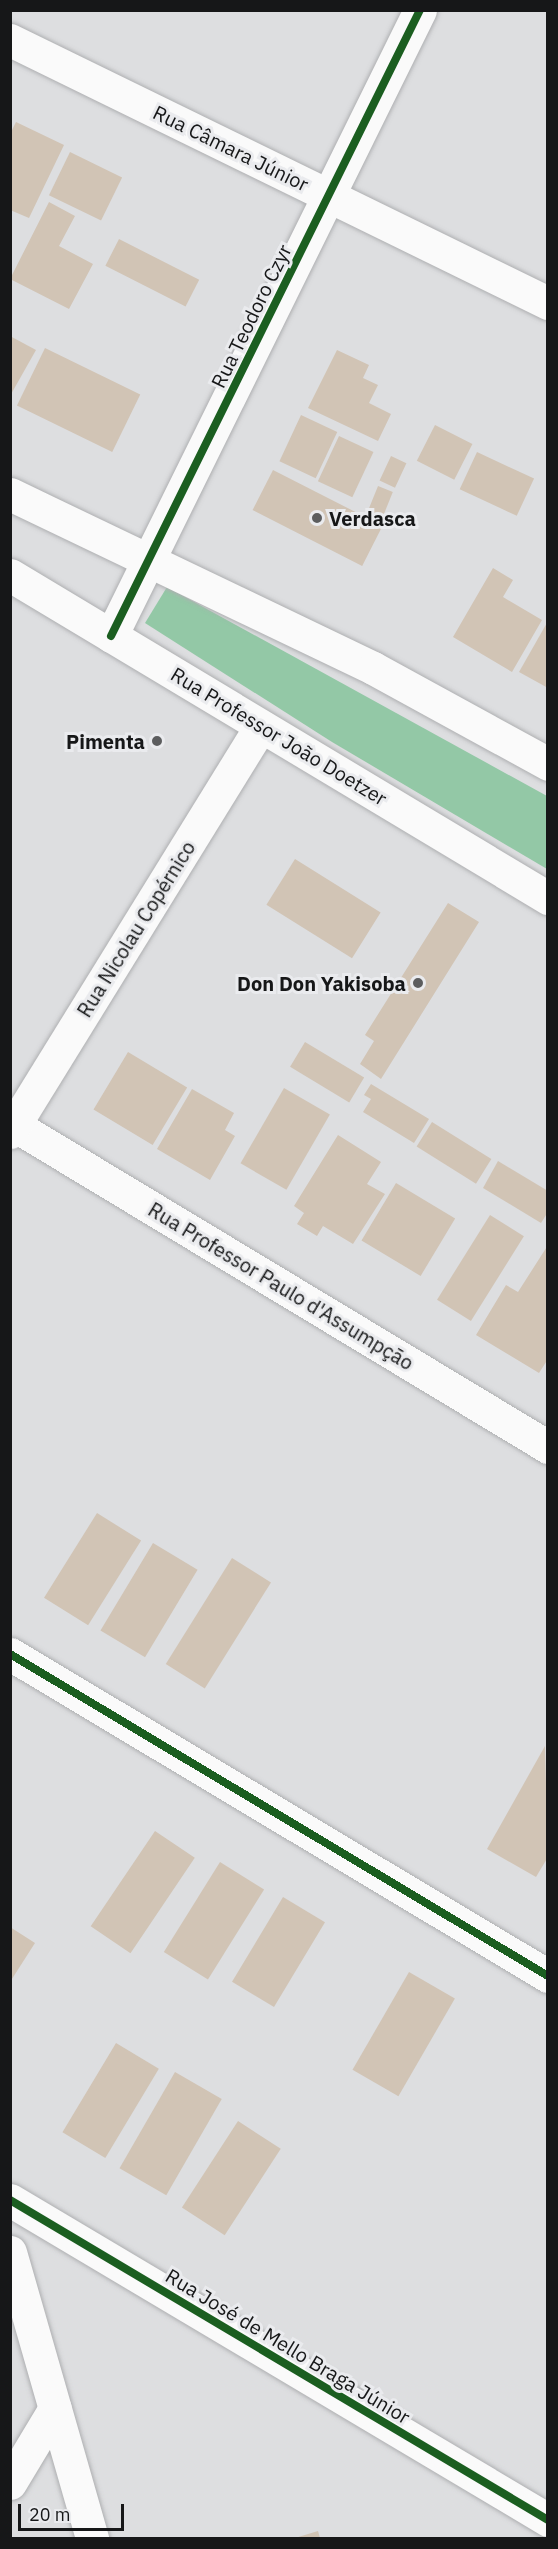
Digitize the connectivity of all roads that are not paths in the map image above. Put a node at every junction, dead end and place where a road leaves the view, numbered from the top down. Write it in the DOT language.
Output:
graph roads {
  1 [pos="420,10"];
  2 [pos="10,40"];
  3 [pos="328,196"];
  4 [pos="548,303"];
  5 [pos="10,494"];
  6 [pos="150,559"];
  7 [pos="10,575"];
  8 [pos="111,636"];
  9 [pos="261,726"];
  10 [pos="548,764"];
  11 [pos="548,898"];
  12 [pos="13,1128"];
  13 [pos="548,1447"];
  14 [pos="10,1654"];
  15 [pos="548,1976"];
  16 [pos="10,2200"];
  17 [pos="10,2252"];
  18 [pos="55,2408"];
  19 [pos="10,2483"];
  20 [pos="546,2515"];
  21 [pos="92,2538"];
  1 -- 3 [label="street, Rua Teodoro Czyr"];
  2 -- 3 [label="street, Rua Câmara Júnior"];
  3 -- 4 [label="street, Rua Câmara Júnior"];
  3 -- 6 [label="street, Rua Teodoro Czyr"];
  5 -- 6 [label="street"];
  6 -- 8 [label="street, Rua Teodoro Czyr"];
  6 -- 10 [label="street"];
  7 -- 8 [label="street, Rua Professor João Doetzer"];
  8 -- 9 [label="street, Rua Professor João Doetzer"];
  9 -- 11 [label="street, Rua Professor João Doetzer"];
  9 -- 12 [label="street, Rua Nicolau Copérnico"];
  12 -- 13 [label="street, Rua Professor Paulo d'Assumpção"];
  14 -- 15 [label="street"];
  16 -- 20 [label="street, Rua José de Mello Braga Júnior"];
  17 -- 18 [label="street"];
  18 -- 19 [label="street"];
  18 -- 21 [label="street"];
}
